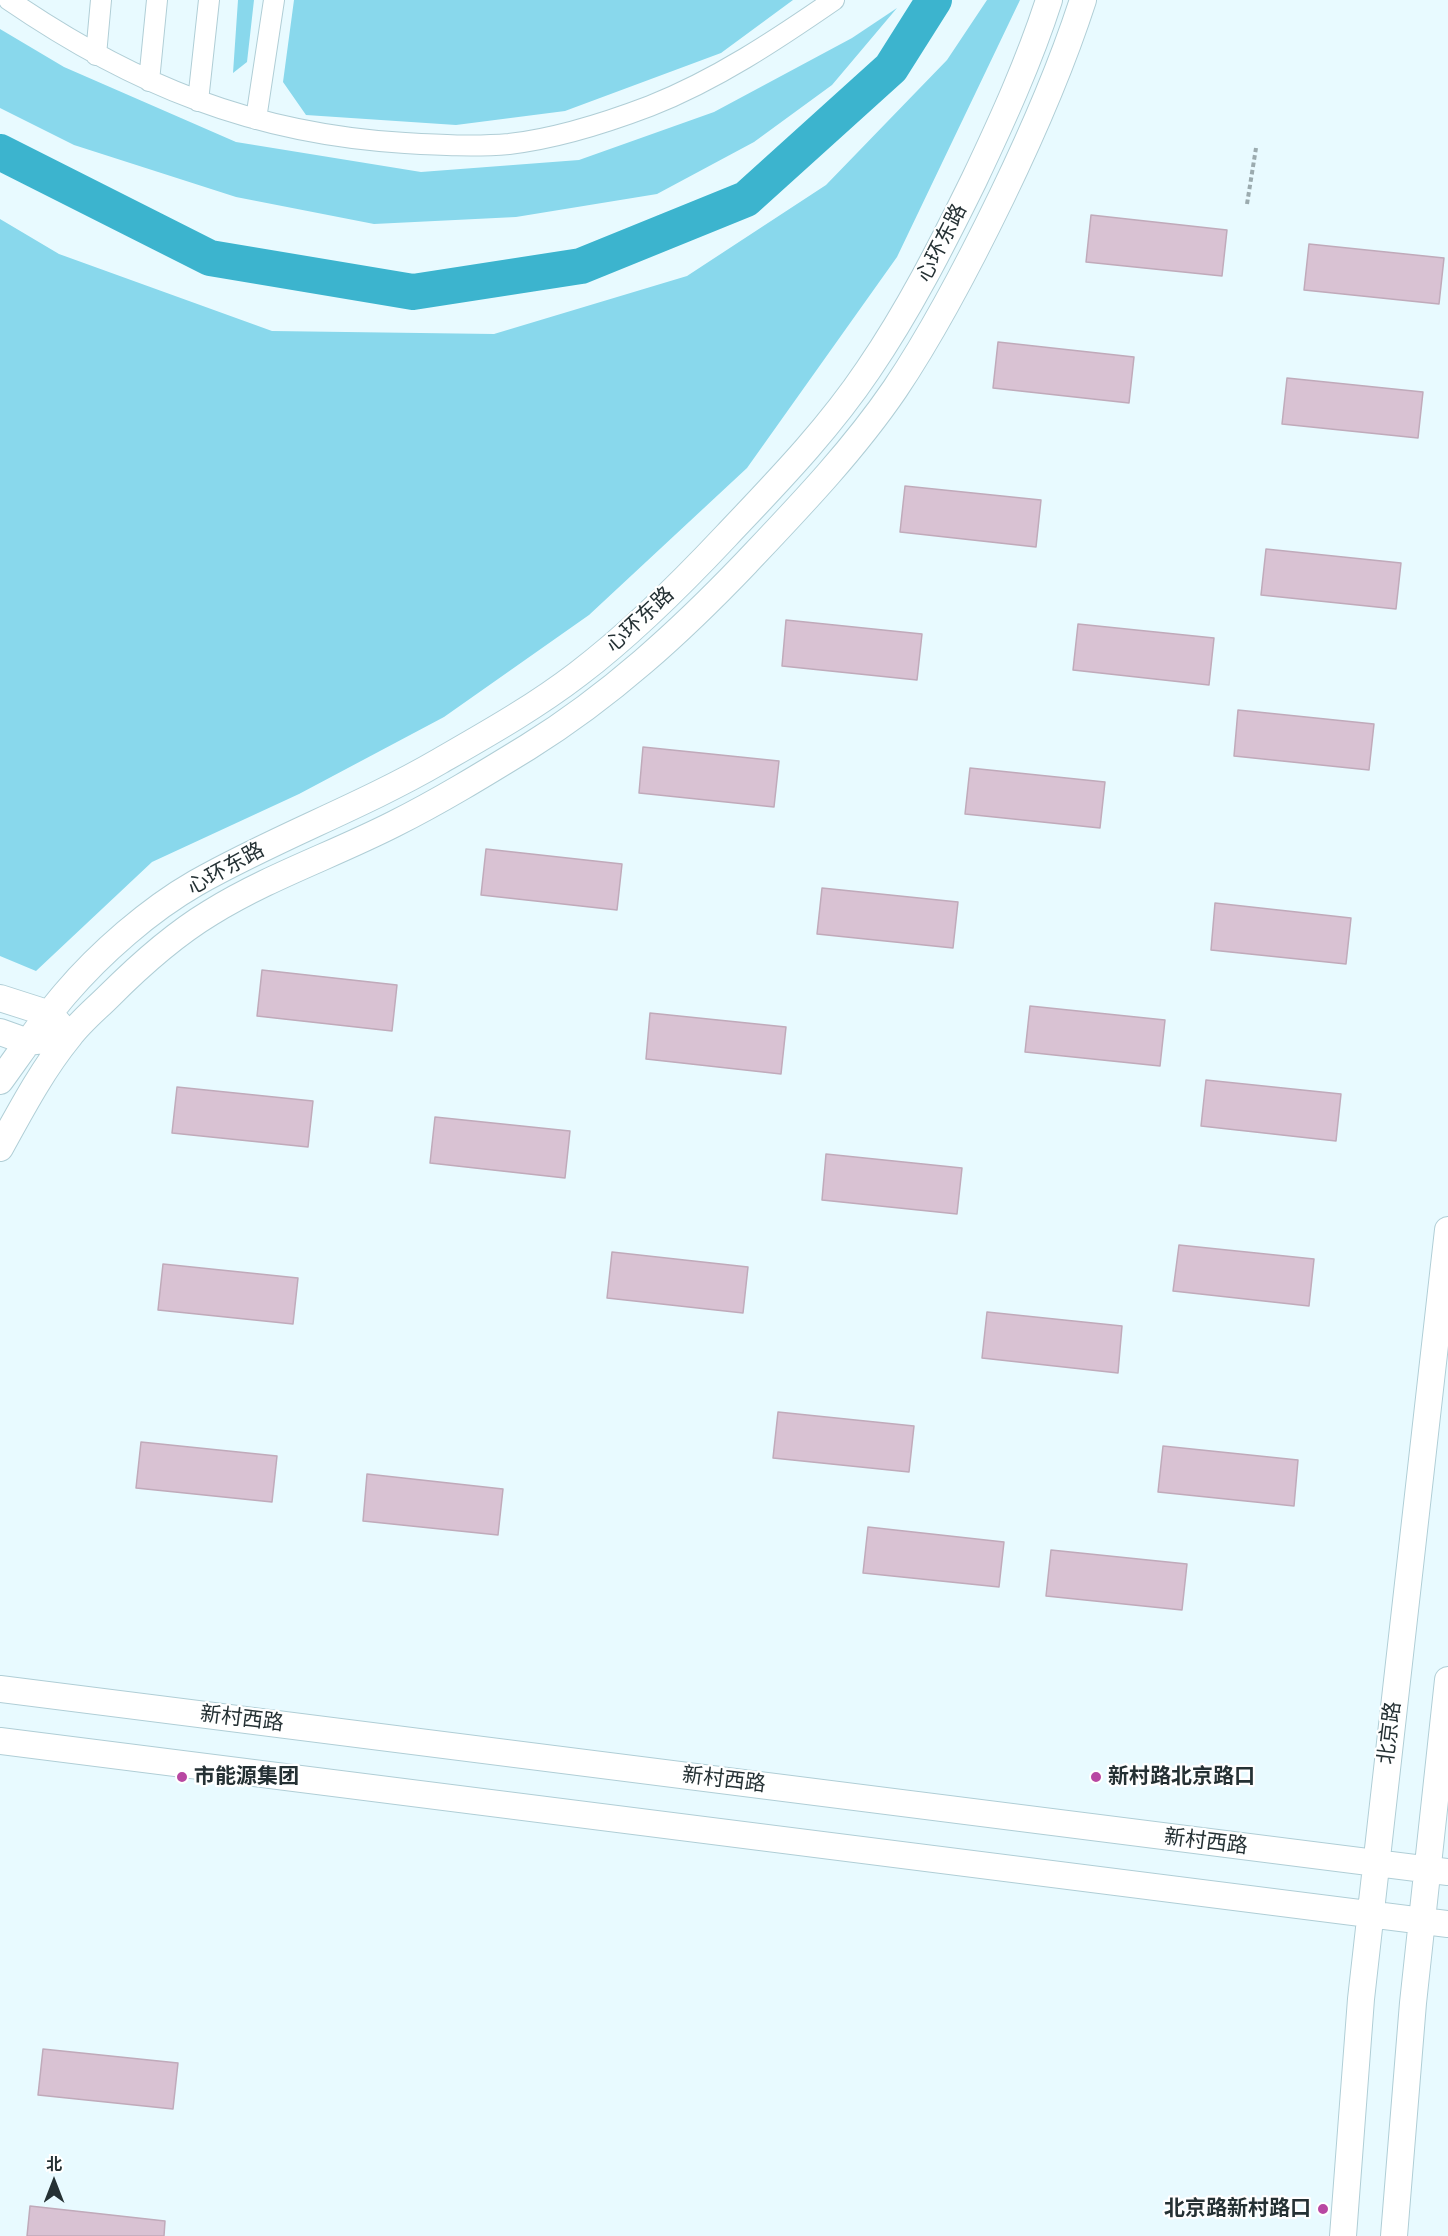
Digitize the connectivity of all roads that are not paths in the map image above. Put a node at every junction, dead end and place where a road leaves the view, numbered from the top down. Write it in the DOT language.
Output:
graph roads {
  1 [pos="9,0"];
  2 [pos="101,0"];
  3 [pos="157,0"];
  4 [pos="209,0"];
  5 [pos="274,0"];
  6 [pos="834,0"];
  7 [pos="1048,0"];
  8 [pos="1083,0"];
  9 [pos="96,55"];
  10 [pos="149,81"];
  11 [pos="198,101"];
  12 [pos="256,119"];
  13 [pos="0,998"];
  14 [pos="50,1014"];
  15 [pos="0,1032"];
  16 [pos="69,1036"];
  17 [pos="28,1042"];
  18 [pos="0,1081"];
  19 [pos="0,1148"];
  20 [pos="1448,1230"];
  21 [pos="1448,1680"];
  22 [pos="0,1689"];
  23 [pos="0,1741"];
  24 [pos="1376,1863"];
  25 [pos="1437,1871"];
  26 [pos="1370,1914"];
  27 [pos="1421,1921"];
  28 [pos="1448,1924"];
  29 [pos="1343,2236"];
  30 [pos="1394,2236"];
  1 -- 9 [label="street"];
  2 -- 9 [label="street"];
  3 -- 10 [label="street"];
  4 -- 11 [label="street"];
  5 -- 12 [label="street"];
  6 -- 12 [label="street"];
  7 -- 14 [label="main road, 心环东路"];
  8 -- 16 [label="main road, 心环东路"];
  9 -- 10 [label="street"];
  10 -- 11 [label="street"];
  11 -- 12 [label="street"];
  13 -- 14 [label="main road"];
  14 -- 16 [label="main road"];
  14 -- 17 [label="main road, 心环东路"];
  15 -- 17 [label="main road"];
  16 -- 17 [label="main road"];
  16 -- 19 [label="main road, 心环东路"];
  17 -- 18 [label="main road, 心环东路"];
  20 -- 24 [label="main road, 北京路"];
  21 -- 25 [label="main road"];
  22 -- 24 [label="main road, 新村西路"];
  23 -- 26 [label="main road"];
  24 -- 25 [label="main road, 新村西路"];
  24 -- 26 [label="main road, 北京路"];
  25 -- 27 [label="main road"];
  26 -- 27 [label="main road"];
  26 -- 29 [label="main road, 北京路"];
  27 -- 28 [label="main road"];
  27 -- 30 [label="main road"];
}
